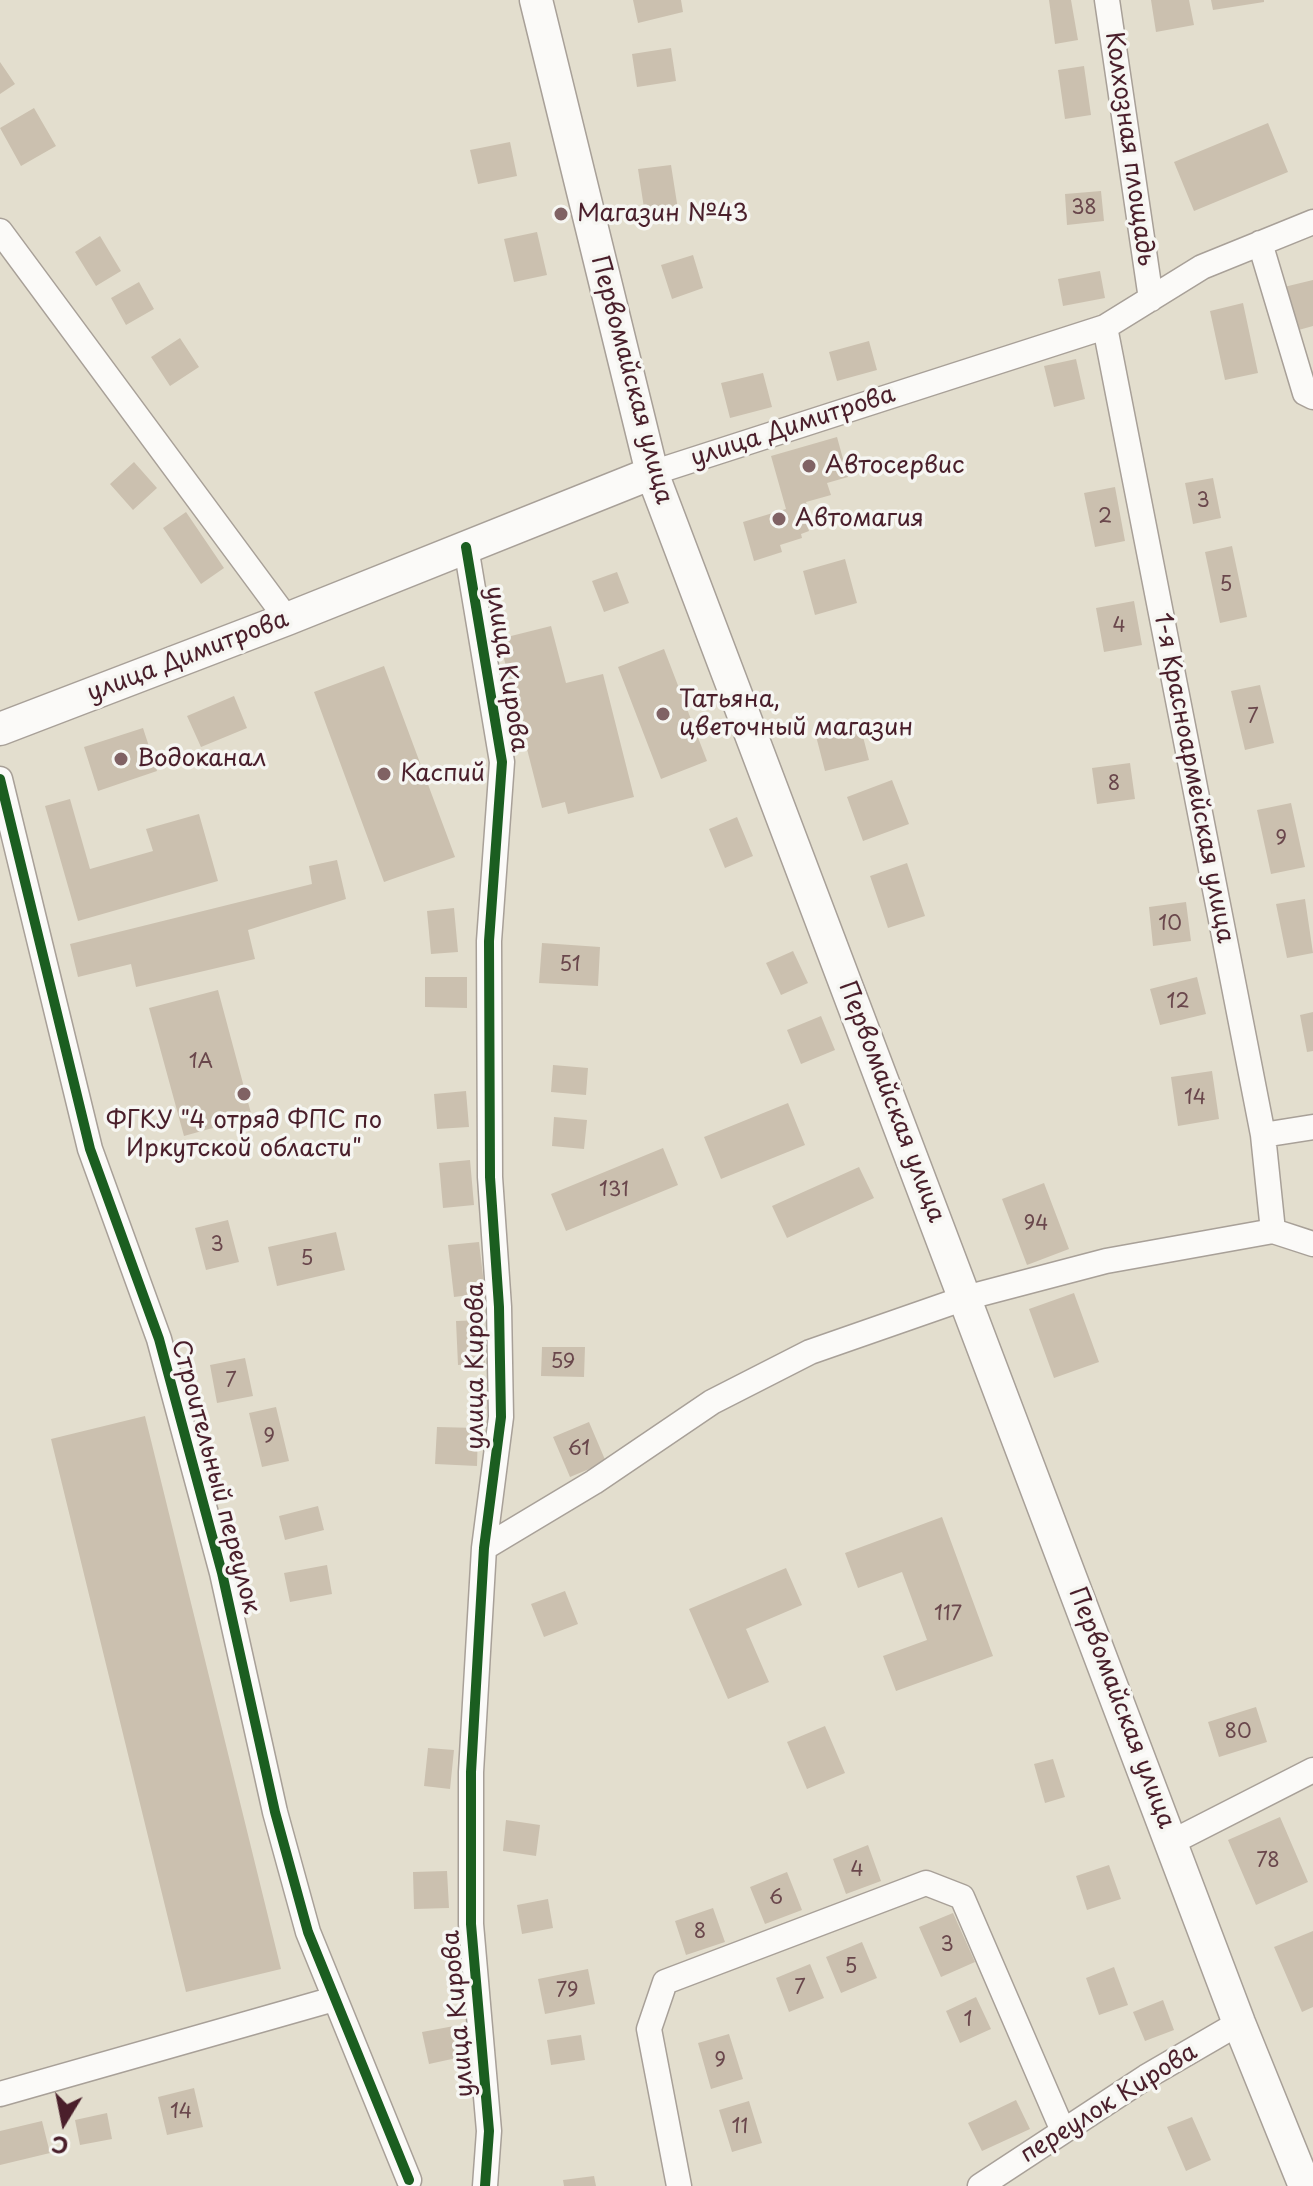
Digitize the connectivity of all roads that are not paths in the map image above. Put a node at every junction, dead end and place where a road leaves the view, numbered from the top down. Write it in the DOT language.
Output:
graph roads {
  1 [pos="536,0"];
  2 [pos="1107,0"];
  3 [pos="1313,222"];
  4 [pos="0,231"];
  5 [pos="1260,243"];
  6 [pos="1151,299"];
  7 [pos="1105,327"];
  8 [pos="1313,397"];
  9 [pos="652,473"];
  10 [pos="466,547"];
  11 [pos="287,619"];
  12 [pos="0,729"];
  13 [pos="0,779"];
  14 [pos="1313,1127"];
  15 [pos="1263,1135"];
  16 [pos="1273,1231"];
  17 [pos="1313,1244"];
  18 [pos="965,1298"];
  19 [pos="484,1548"];
  20 [pos="1313,1770"];
  21 [pos="1172,1842"];
  22 [pos="334,1999"];
  23 [pos="1239,2023"];
  24 [pos="0,2094"];
  25 [pos="1063,2131"];
  26 [pos="413,2184"];
  27 [pos="485,2186"];
  28 [pos="679,2186"];
  29 [pos="980,2186"];
  30 [pos="1305,2186"];
  1 -- 9 [label="main road, Первомайская улица"];
  2 -- 6 [label="street, Колхозная площадь"];
  3 -- 5 [label="street, улица Димитрова"];
  4 -- 11 [label="street"];
  5 -- 6 [label="street, улица Димитрова"];
  5 -- 8 [label="street"];
  6 -- 7 [label="street, улица Димитрова"];
  7 -- 9 [label="street, улица Димитрова"];
  7 -- 15 [label="street, 1-я Красноармейская улица"];
  9 -- 10 [label="main road, улица Димитрова"];
  9 -- 18 [label="main road, Первомайская улица"];
  10 -- 11 [label="main road, улица Димитрова"];
  10 -- 19 [label="street, улица Кирова"];
  11 -- 12 [label="main road, улица Димитрова"];
  13 -- 22 [label="street, Строительный переулок"];
  14 -- 15 [label="street"];
  15 -- 16 [label="street, 1-я Красноармейская улица"];
  16 -- 17 [label="street"];
  16 -- 18 [label="street"];
  18 -- 19 [label="street"];
  18 -- 21 [label="main road, Первомайская улица"];
  19 -- 27 [label="street, улица Кирова"];
  20 -- 21 [label="street"];
  21 -- 23 [label="main road, Первомайская улица"];
  22 -- 24 [label="street"];
  22 -- 26 [label="street, Строительный переулок"];
  23 -- 25 [label="street, переулок Кирова"];
  23 -- 30 [label="main road, Первомайская улица"];
  25 -- 28 [label="street"];
  25 -- 29 [label="street, переулок Кирова"];
}
